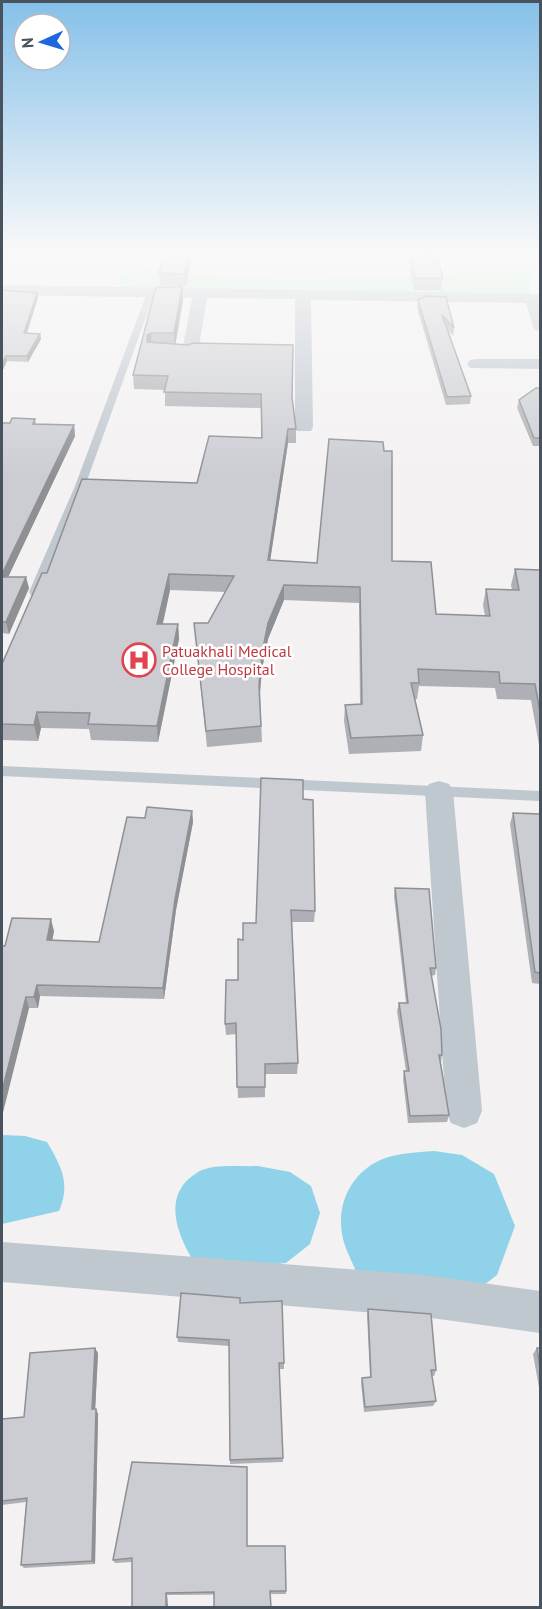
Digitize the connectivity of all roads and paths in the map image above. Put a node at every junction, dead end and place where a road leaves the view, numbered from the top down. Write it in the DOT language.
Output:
graph roads {
  1 [pos="139,326"];
  2 [pos="195,326"];
  3 [pos="300,326"];
  4 [pos="191,352"];
  5 [pos="476,364"];
  6 [pos="540,364"];
  7 [pos="304,427"];
  8 [pos="29,606"];
  9 [pos="2,771"];
  10 [pos="438,791"];
  11 [pos="540,796"];
  12 [pos="464,1111"];
  13 [pos="2,1262"];
  14 [pos="540,1312"];
  1 -- 8 [label="lane"];
  2 -- 4 [label="street"];
  3 -- 7 [label="street"];
  5 -- 6 [label="street"];
  9 -- 10 [label="lane"];
  10 -- 11 [label="lane"];
  10 -- 12 [label="street"];
  13 -- 14 [label="street"];
}
